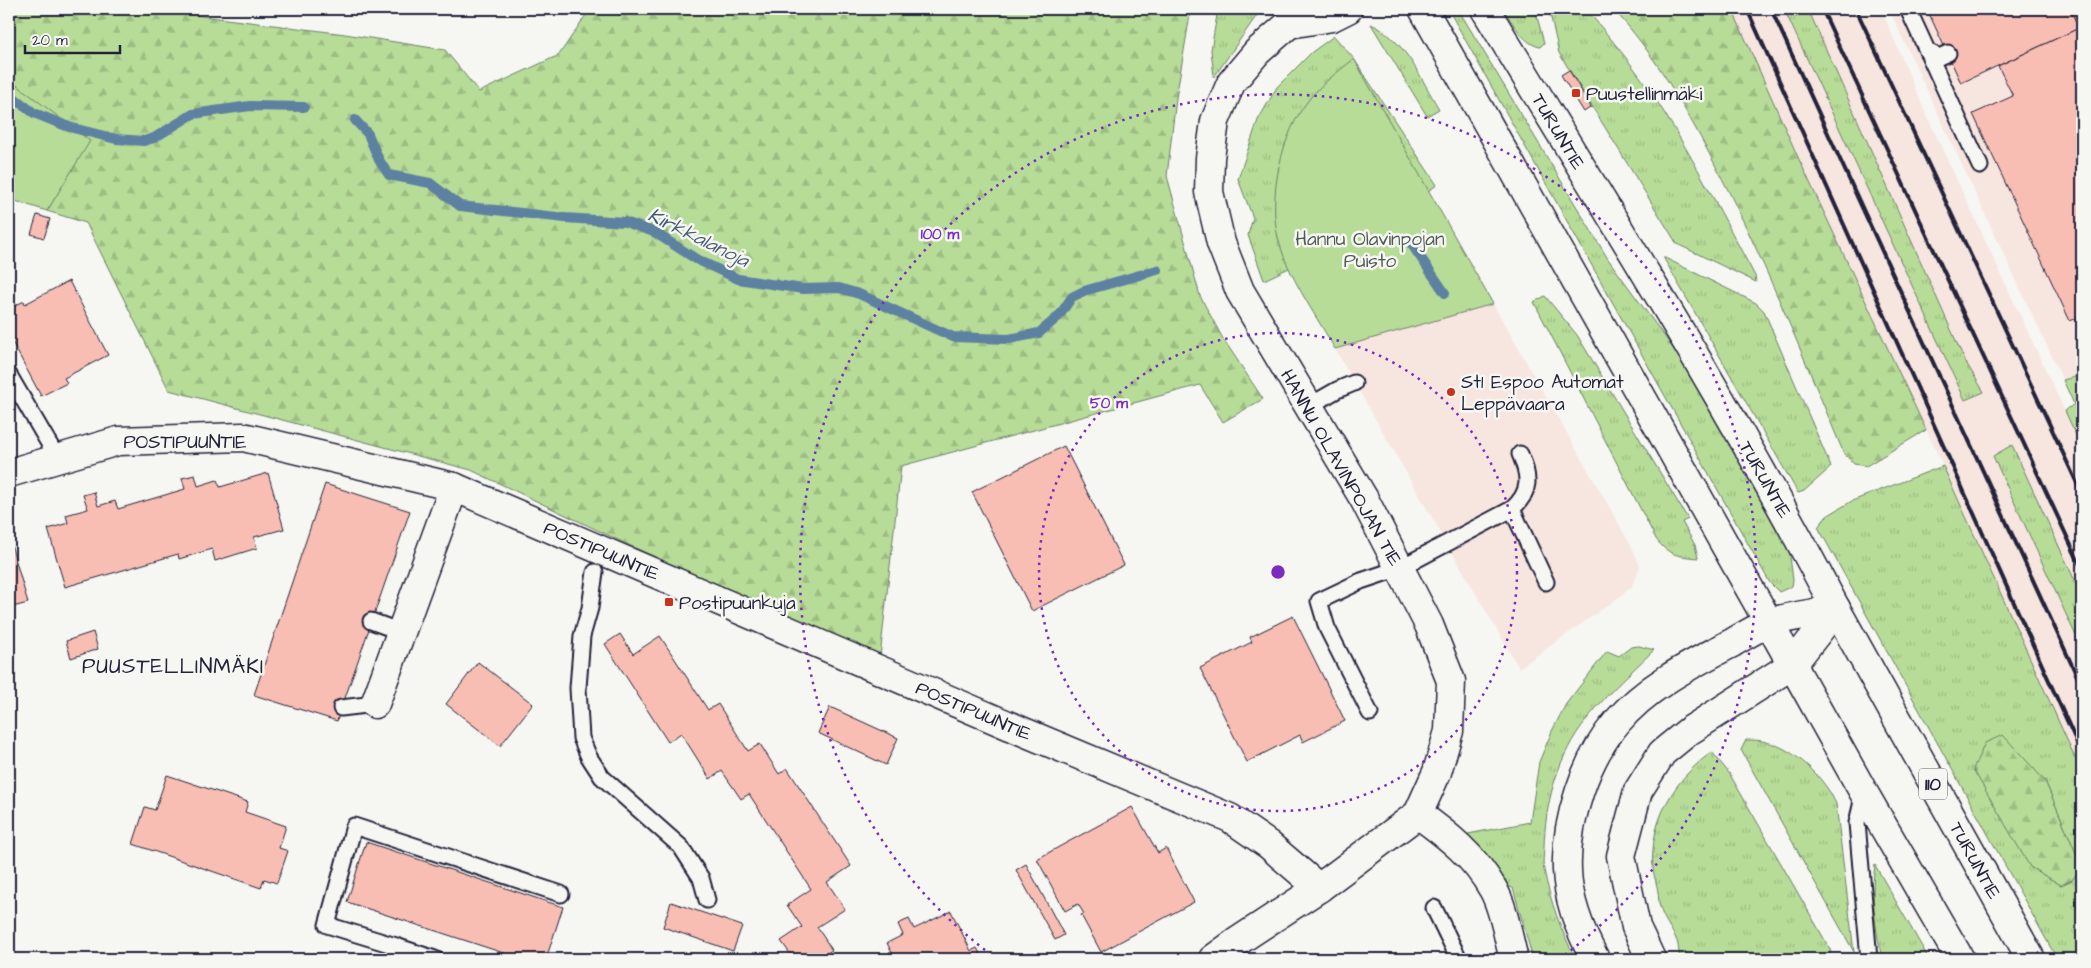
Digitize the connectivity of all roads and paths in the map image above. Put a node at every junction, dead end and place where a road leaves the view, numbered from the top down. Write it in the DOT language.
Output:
graph roads {
  1 [pos="1348,9"];
  2 [pos="1423,9"];
  3 [pos="1485,9"];
  4 [pos="1908,9"];
  5 [pos="1294,17"];
  6 [pos="1927,51"];
  7 [pos="1948,53"];
  8 [pos="1980,166"];
  9 [pos="9,375"];
  10 [pos="1354,383"];
  11 [pos="1309,406"];
  12 [pos="1520,454"];
  13 [pos="58,459"];
  14 [pos="9,474"];
  15 [pos="454,487"];
  16 [pos="1512,509"];
  17 [pos="1400,568"];
  18 [pos="595,572"];
  19 [pos="1546,582"];
  20 [pos="1836,610"];
  21 [pos="371,621"];
  22 [pos="1770,623"];
  23 [pos="401,632"];
  24 [pos="1792,666"];
  25 [pos="375,704"];
  26 [pos="341,708"];
  27 [pos="1370,713"];
  28 [pos="1864,793"];
  29 [pos="1418,814"];
  30 [pos="1319,888"];
  31 [pos="562,894"];
  32 [pos="707,900"];
  33 [pos="1434,908"];
  34 [pos="394,952"];
  35 [pos="435,959"];
  36 [pos="1213,959"];
  37 [pos="1459,959"];
  38 [pos="1514,959"];
  39 [pos="1595,959"];
  40 [pos="1651,959"];
  41 [pos="1869,959"];
  42 [pos="1960,959"];
  43 [pos="2031,959"];
  1 -- 5 [label="main road, HANNU OLAVINPOJAN TIE"];
  2 -- 22 [label="main road"];
  3 -- 20 [label="main road, TURUNTIE / 110"];
  4 -- 6 [label="lane"];
  5 -- 11 [label="main road, HANNU OLAVINPOJAN TIE"];
  6 -- 7 [label="lane"];
  6 -- 8 [label="lane"];
  9 -- 13 [label="lane"];
  10 -- 11 [label="lane"];
  11 -- 17 [label="main road, HANNU OLAVINPOJAN TIE"];
  12 -- 16 [label="lane"];
  13 -- 14 [label="main road, POSTIPUUNTIE"];
  13 -- 15 [label="main road, POSTIPUUNTIE"];
  15 -- 23 [label="main road"];
  15 -- 30 [label="main road, POSTIPUUNTIE"];
  16 -- 17 [label="lane"];
  16 -- 19 [label="lane"];
  17 -- 27 [label="lane"];
  17 -- 29 [label="main road, HANNU OLAVINPOJAN TIE"];
  18 -- 32 [label="lane"];
  20 -- 22 [label="main road"];
  20 -- 24 [label="main road"];
  20 -- 43 [label="main road, TURUNTIE / 110"];
  21 -- 23 [label="lane"];
  22 -- 24 [label="main road"];
  22 -- 39 [label="main road"];
  23 -- 25 [label="main road"];
  24 -- 28 [label="main road"];
  24 -- 40 [label="main road"];
  25 -- 26 [label="lane"];
  28 -- 41 [label="lane"];
  28 -- 42 [label="main road"];
  29 -- 30 [label="main road, HANNU OLAVINPOJAN TIE"];
  29 -- 38 [label="main road"];
  30 -- 36 [label="main road, HANNU OLAVINPOJAN TIE"];
  31 -- 34 [label="lane"];
  33 -- 37 [label="lane"];
  34 -- 35 [label="lane"];
}
